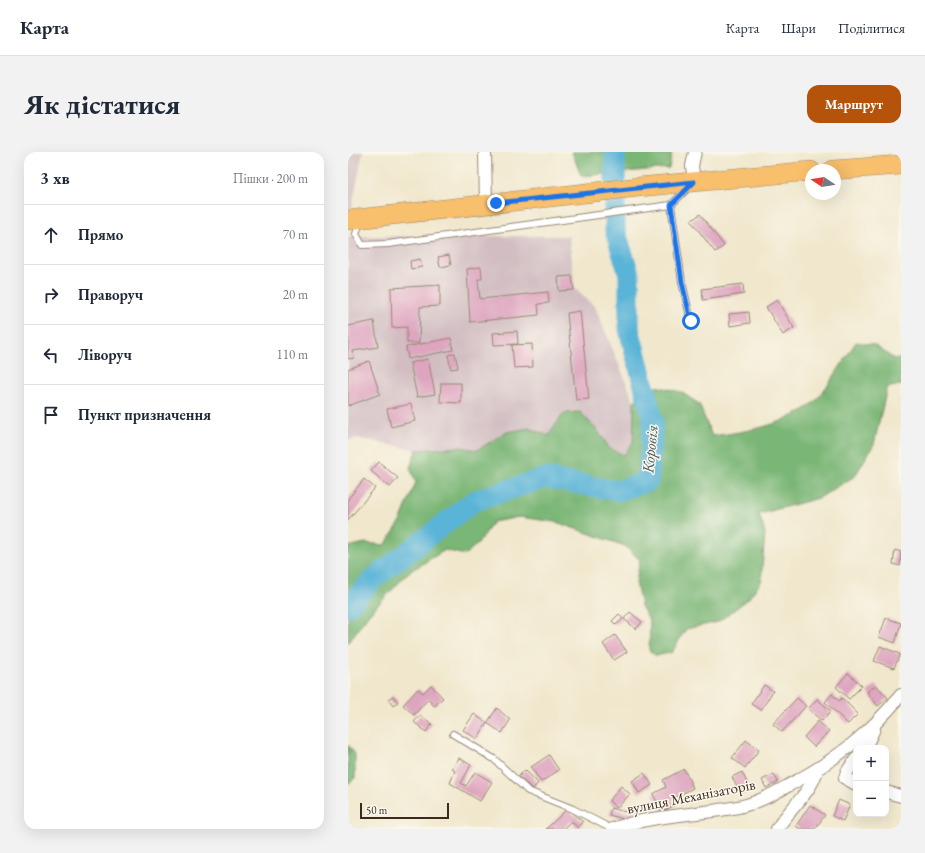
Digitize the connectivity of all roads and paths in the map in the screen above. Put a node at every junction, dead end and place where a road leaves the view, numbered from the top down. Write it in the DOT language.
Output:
graph roads {
  1 [pos="485,152"];
  2 [pos="696,152"];
  3 [pos="901,166"];
  4 [pos="841,170"];
  5 [pos="805,173"];
  6 [pos="694,182"];
  7 [pos="486,204"];
  8 [pos="671,205"];
  9 [pos="355,219"];
  10 [pos="691,321"];
  11 [pos="901,695"];
  12 [pos="875,726"];
  13 [pos="453,734"];
  14 [pos="866,745"];
  15 [pos="853,763"];
  16 [pos="817,770"];
  17 [pos="853,782"];
  18 [pos="889,793"];
  19 [pos="901,796"];
  20 [pos="612,829"];
  21 [pos="777,829"];
  1 -- 7 [label="street"];
  2 -- 6 [label="street"];
  3 -- 4 [label="main road"];
  5 -- 6 [label="main road"];
  6 -- 7 [label="main road"];
  6 -- 8 [label="lane"];
  7 -- 9 [label="main road"];
  8 -- 9 [label="lane"];
  8 -- 10 [label="lane"];
  11 -- 12 [label="street, вулиця Механізаторів"];
  12 -- 14 [label="street"];
  12 -- 16 [label="street, вулиця Механізаторів"];
  13 -- 20 [label="lane, вулиця Механізаторів"];
  15 -- 17 [label="street"];
  16 -- 20 [label="street, вулиця Механізаторів"];
  16 -- 21 [label="street"];
  18 -- 19 [label="street"];
}
